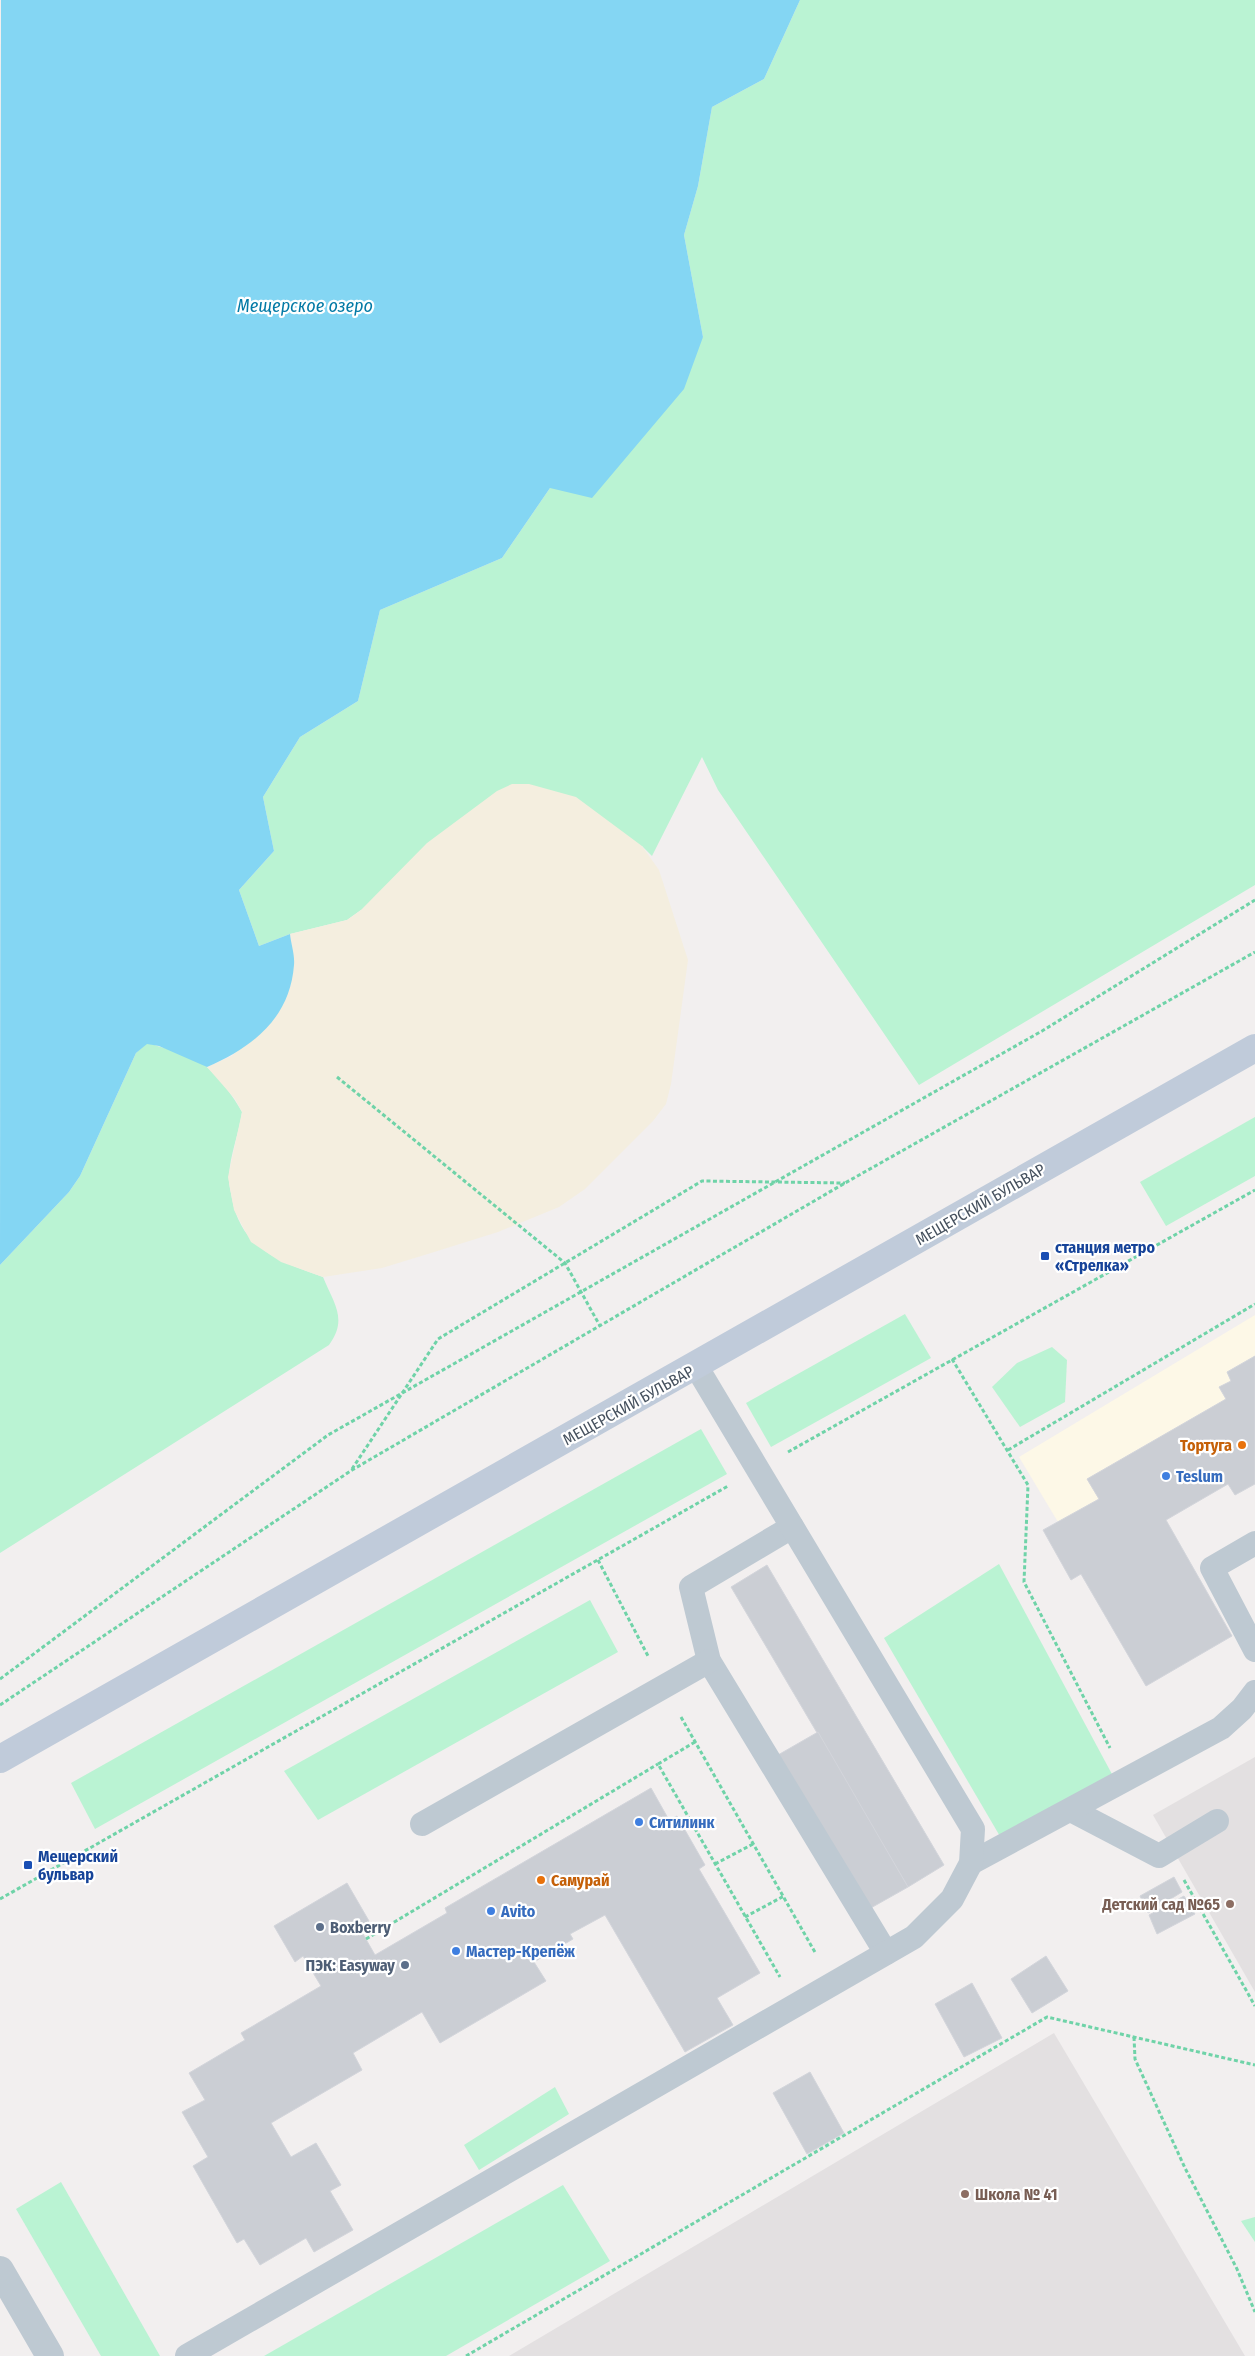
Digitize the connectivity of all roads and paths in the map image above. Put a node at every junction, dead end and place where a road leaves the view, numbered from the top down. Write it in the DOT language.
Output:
graph roads {
  1 [pos="1255,900"];
  2 [pos="1255,952"];
  3 [pos="1255,1048"];
  4 [pos="337,1077"];
  5 [pos="776,1182"];
  6 [pos="845,1183"];
  7 [pos="1255,1190"];
  8 [pos="565,1263"];
  9 [pos="581,1292"];
  10 [pos="1255,1304"];
  11 [pos="600,1326"];
  12 [pos="952,1360"];
  13 [pos="696,1366"];
  14 [pos="402,1394"];
  15 [pos="1008,1450"];
  16 [pos="757,1469"];
  17 [pos="352,1470"];
  18 [pos="792,1527"];
  19 [pos="1255,1543"];
  20 [pos="598,1560"];
  21 [pos="1255,1650"];
  22 [pos="709,1661"];
  23 [pos="0,1679"];
  24 [pos="663,1687"];
  25 [pos="1255,1692"];
  26 [pos="0,1705"];
  27 [pos="695,1742"];
  28 [pos="0,1759"];
  29 [pos="658,1764"];
  30 [pos="1126,1780"];
  31 [pos="1071,1810"];
  32 [pos="1217,1822"];
  33 [pos="422,1824"];
  34 [pos="753,1844"];
  35 [pos="1167,1851"];
  36 [pos="971,1863"];
  37 [pos="715,1864"];
  38 [pos="784,1896"];
  39 [pos="0,1899"];
  40 [pos="745,1917"];
  41 [pos="366,1938"];
  42 [pos="886,1953"];
  43 [pos="833,1983"];
  44 [pos="796,2005"];
  45 [pos="1255,2006"];
  46 [pos="1134,2037"];
  47 [pos="1255,2065"];
  48 [pos="0,2270"];
  49 [pos="1255,2312"];
  50 [pos="50,2356"];
  51 [pos="187,2356"];
  52 [pos="466,2356"];
  1 -- 5 [label="path"];
  2 -- 6 [label="path"];
  3 -- 13 [label="main road, МЕЩЕРСКИЙ БУЛЬВАР"];
  4 -- 8 [label="path"];
  5 -- 6 [label="path"];
  5 -- 8 [label="path"];
  5 -- 9 [label="path"];
  6 -- 11 [label="path"];
  7 -- 12 [label="path"];
  8 -- 9 [label="path"];
  8 -- 14 [label="path"];
  9 -- 11 [label="path"];
  9 -- 14 [label="path"];
  10 -- 15 [label="path"];
  11 -- 17 [label="path"];
  12 -- 15 [label="path"];
  12 -- 16 [label="path"];
  13 -- 16 [label="lane"];
  13 -- 28 [label="main road, МЕЩЕРСКИЙ БУЛЬВАР"];
  14 -- 17 [label="path"];
  14 -- 23 [label="path"];
  15 -- 30 [label="path"];
  16 -- 18 [label="lane"];
  16 -- 20 [label="path"];
  17 -- 26 [label="path"];
  18 -- 22 [label="lane"];
  18 -- 36 [label="lane"];
  19 -- 21 [label="lane"];
  20 -- 24 [label="path"];
  20 -- 39 [label="path"];
  22 -- 24 [label="lane"];
  22 -- 42 [label="lane"];
  24 -- 27 [label="path"];
  24 -- 33 [label="lane"];
  25 -- 30 [label="lane"];
  27 -- 29 [label="path"];
  27 -- 34 [label="path"];
  29 -- 37 [label="path"];
  29 -- 41 [label="path"];
  30 -- 31 [label="lane"];
  31 -- 35 [label="lane"];
  31 -- 36 [label="lane"];
  32 -- 35 [label="lane"];
  34 -- 37 [label="path"];
  34 -- 38 [label="path"];
  35 -- 45 [label="path"];
  36 -- 42 [label="lane"];
  37 -- 40 [label="path"];
  38 -- 40 [label="path"];
  38 -- 43 [label="path"];
  40 -- 44 [label="path"];
  42 -- 43 [label="lane"];
  43 -- 44 [label="lane"];
  44 -- 51 [label="lane"];
  46 -- 47 [label="path"];
  46 -- 49 [label="path"];
  46 -- 52 [label="path"];
  48 -- 50 [label="street"];
}
